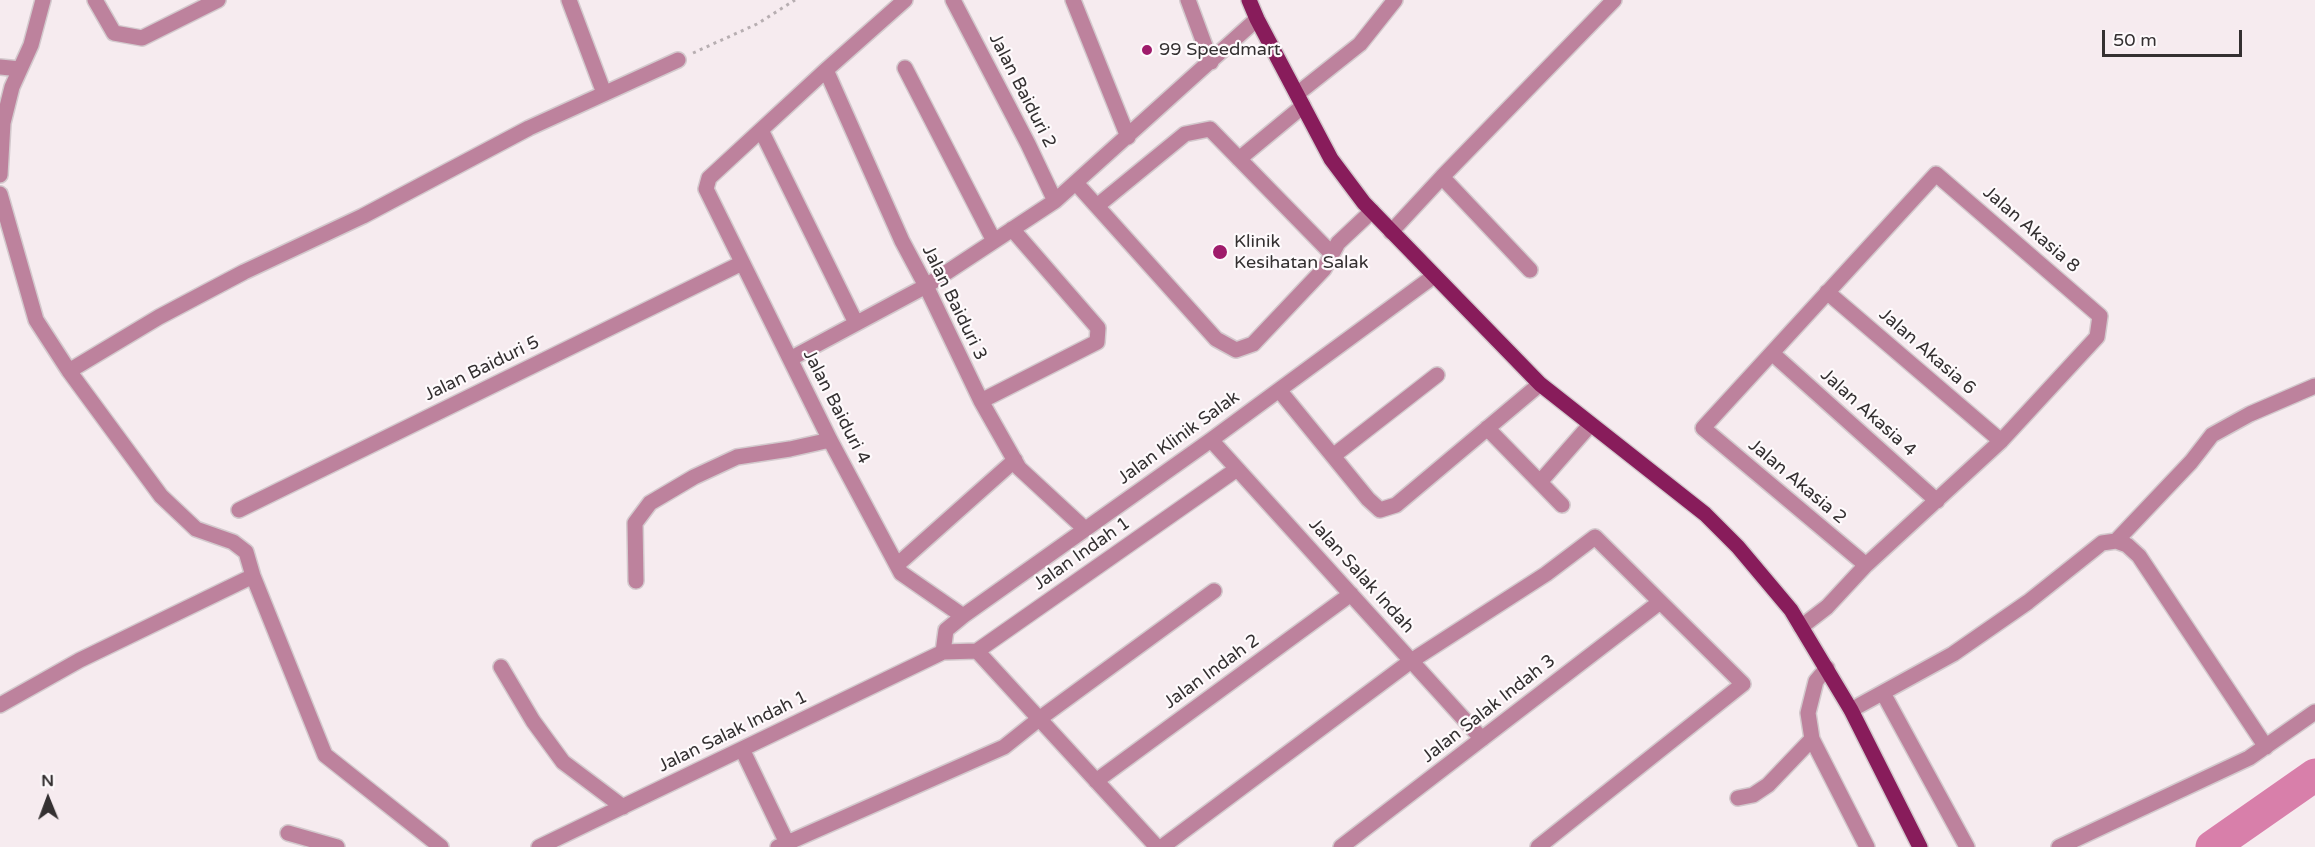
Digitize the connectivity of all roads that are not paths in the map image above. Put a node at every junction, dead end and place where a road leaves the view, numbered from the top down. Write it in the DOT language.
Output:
graph roads {
  1 [pos="43,0"];
  2 [pos="95,0"];
  3 [pos="218,0"];
  4 [pos="569,0"];
  5 [pos="905,0"];
  6 [pos="953,0"];
  7 [pos="1073,0"];
  8 [pos="1188,0"];
  9 [pos="1249,0"];
  10 [pos="1395,0"];
  11 [pos="1614,0"];
  12 [pos="1257,19"];
  13 [pos="678,60"];
  14 [pos="1211,62"];
  15 [pos="0,67"];
  16 [pos="905,68"];
  17 [pos="20,69"];
  18 [pos="826,70"];
  19 [pos="604,93"];
  20 [pos="1300,100"];
  21 [pos="761,130"];
  22 [pos="1128,137"];
  23 [pos="1239,159"];
  24 [pos="0,175"];
  25 [pos="1442,177"];
  26 [pos="1076,183"];
  27 [pos="0,194"];
  28 [pos="1055,201"];
  29 [pos="1097,206"];
  30 [pos="1371,211"];
  31 [pos="1012,229"];
  32 [pos="1391,232"];
  33 [pos="994,241"];
  34 [pos="1332,254"];
  35 [pos="742,263"];
  36 [pos="1530,270"];
  37 [pos="1434,276"];
  38 [pos="926,286"];
  39 [pos="1827,292"];
  40 [pos="856,324"];
  41 [pos="1773,354"];
  42 [pos="790,359"];
  43 [pos="69,371"];
  44 [pos="1437,375"];
  45 [pos="1540,384"];
  46 [pos="2315,386"];
  47 [pos="1279,390"];
  48 [pos="981,401"];
  49 [pos="1590,425"];
  50 [pos="1487,428"];
  51 [pos="830,440"];
  52 [pos="1211,440"];
  53 [pos="2001,441"];
  54 [pos="1333,456"];
  55 [pos="1015,460"];
  56 [pos="1237,469"];
  57 [pos="1540,482"];
  58 [pos="1937,501"];
  59 [pos="1562,505"];
  60 [pos="239,510"];
  61 [pos="1085,529"];
  62 [pos="2116,541"];
  63 [pos="897,565"];
  64 [pos="1866,565"];
  65 [pos="253,576"];
  66 [pos="636,581"];
  67 [pos="1214,591"];
  68 [pos="1351,594"];
  69 [pos="1660,602"];
  70 [pos="963,616"];
  71 [pos="1802,627"];
  72 [pos="977,651"];
  73 [pos="943,652"];
  74 [pos="1411,661"];
  75 [pos="501,666"];
  76 [pos="1827,668"];
  77 [pos="1882,693"];
  78 [pos="0,705"];
  79 [pos="1851,711"];
  80 [pos="2315,712"];
  81 [pos="1039,719"];
  82 [pos="1482,739"];
  83 [pos="1812,739"];
  84 [pos="2266,747"];
  85 [pos="742,750"];
  86 [pos="1096,781"];
  87 [pos="1738,798"];
  88 [pos="623,807"];
  89 [pos="288,833"];
  90 [pos="782,845"];
  91 [pos="337,847"];
  92 [pos="441,847"];
  93 [pos="539,847"];
  94 [pos="1157,847"];
  95 [pos="1162,847"];
  96 [pos="1341,847"];
  97 [pos="1538,847"];
  98 [pos="1867,847"];
  99 [pos="1920,847"];
  100 [pos="1967,847"];
  101 [pos="2059,847"];
  1 -- 17 [label="street"];
  2 -- 3 [label="street"];
  4 -- 19 [label="street"];
  5 -- 18 [label="street"];
  6 -- 28 [label="street, Jalan Baiduri 2"];
  7 -- 22 [label="street"];
  8 -- 14 [label="street"];
  9 -- 12 [label="main road"];
  10 -- 20 [label="street"];
  11 -- 25 [label="street"];
  12 -- 14 [label="street"];
  12 -- 20 [label="main road"];
  13 -- 19 [label="street"];
  14 -- 22 [label="street"];
  15 -- 17 [label="street"];
  16 -- 33 [label="street"];
  17 -- 24 [label="street"];
  18 -- 21 [label="street"];
  18 -- 38 [label="street, Jalan Baiduri 3"];
  19 -- 43 [label="street"];
  20 -- 23 [label="street"];
  20 -- 30 [label="main road"];
  21 -- 35 [label="street, Jalan Baiduri 4"];
  21 -- 40 [label="street"];
  22 -- 26 [label="street"];
  23 -- 29 [label="street"];
  23 -- 34 [label="street"];
  25 -- 32 [label="street"];
  25 -- 36 [label="street"];
  26 -- 28 [label="street"];
  26 -- 29 [label="street"];
  27 -- 43 [label="street"];
  28 -- 31 [label="street"];
  29 -- 34 [label="street"];
  30 -- 32 [label="main road"];
  30 -- 34 [label="street"];
  31 -- 33 [label="street"];
  31 -- 48 [label="street"];
  32 -- 37 [label="main road"];
  33 -- 38 [label="street"];
  35 -- 42 [label="street, Jalan Baiduri 4"];
  35 -- 60 [label="street, Jalan Baiduri 5"];
  37 -- 45 [label="main road"];
  37 -- 47 [label="street, Jalan Klinik Salak"];
  38 -- 40 [label="street"];
  38 -- 48 [label="street, Jalan Baiduri 3"];
  39 -- 41 [label="street"];
  39 -- 53 [label="street, Jalan Akasia 6"];
  39 -- 53 [label="street, Jalan Akasia 8"];
  40 -- 42 [label="street"];
  41 -- 58 [label="street, Jalan Akasia 4"];
  41 -- 64 [label="street, Jalan Akasia 2"];
  42 -- 51 [label="street, Jalan Baiduri 4"];
  43 -- 65 [label="street"];
  44 -- 54 [label="street"];
  45 -- 49 [label="main road"];
  45 -- 50 [label="street"];
  46 -- 62 [label="street"];
  47 -- 52 [label="street, Jalan Klinik Salak"];
  47 -- 54 [label="street"];
  48 -- 55 [label="street, Jalan Baiduri 3"];
  49 -- 57 [label="street"];
  49 -- 71 [label="main road"];
  50 -- 54 [label="street"];
  50 -- 57 [label="street"];
  51 -- 63 [label="street, Jalan Baiduri 4"];
  51 -- 66 [label="street"];
  52 -- 56 [label="street, Jalan Salak Indah"];
  52 -- 61 [label="street, Jalan Klinik Salak"];
  53 -- 58 [label="street"];
  55 -- 61 [label="street, Jalan Baiduri 3"];
  55 -- 63 [label="street"];
  56 -- 68 [label="street, Jalan Salak Indah"];
  56 -- 72 [label="street, Jalan Indah 1"];
  57 -- 59 [label="street"];
  58 -- 64 [label="street"];
  61 -- 70 [label="street, Jalan Klinik Salak"];
  62 -- 77 [label="street"];
  62 -- 84 [label="street"];
  63 -- 70 [label="street, Jalan Baiduri 4"];
  64 -- 71 [label="street"];
  65 -- 78 [label="street"];
  65 -- 92 [label="street"];
  67 -- 81 [label="street"];
  68 -- 74 [label="street, Jalan Salak Indah"];
  68 -- 86 [label="street, Jalan Indah 2"];
  69 -- 74 [label="street"];
  69 -- 82 [label="street, Jalan Salak Indah 3"];
  69 -- 97 [label="street"];
  70 -- 73 [label="street, Jalan Klinik Salak"];
  71 -- 76 [label="main road"];
  72 -- 73 [label="street"];
  72 -- 81 [label="street"];
  73 -- 85 [label="street, Jalan Salak Indah 1"];
  74 -- 82 [label="street, Jalan Salak Indah"];
  74 -- 95 [label="street"];
  75 -- 88 [label="street"];
  76 -- 79 [label="main road"];
  76 -- 83 [label="street"];
  77 -- 79 [label="street"];
  77 -- 100 [label="street"];
  79 -- 99 [label="main road"];
  80 -- 84 [label="street"];
  81 -- 86 [label="street"];
  81 -- 90 [label="street"];
  82 -- 96 [label="street, Jalan Salak Indah 3"];
  83 -- 87 [label="street"];
  83 -- 98 [label="street"];
  84 -- 101 [label="street"];
  85 -- 88 [label="street, Jalan Salak Indah 1"];
  85 -- 90 [label="street"];
  86 -- 94 [label="street"];
  88 -- 93 [label="street, Jalan Salak Indah 1"];
  89 -- 91 [label="street"];
}
